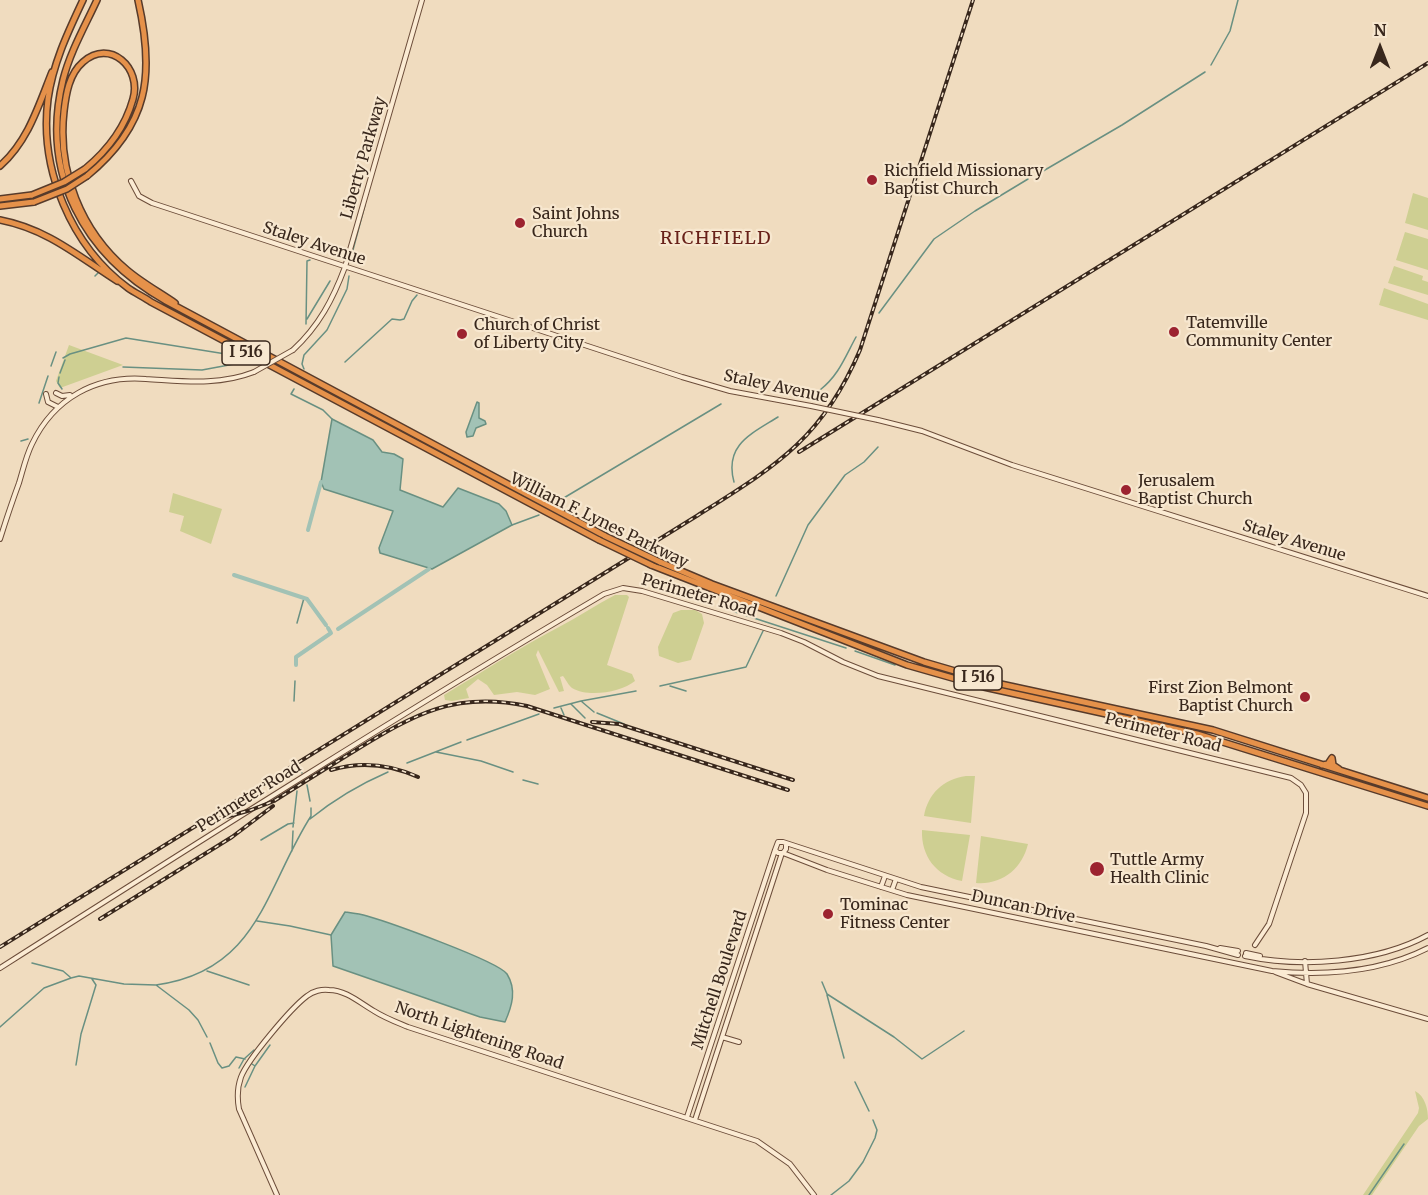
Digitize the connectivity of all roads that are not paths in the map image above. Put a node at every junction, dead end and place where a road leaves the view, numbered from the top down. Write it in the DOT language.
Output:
graph roads {
  1 [pos="83,0"];
  2 [pos="97,0"];
  3 [pos="138,0"];
  4 [pos="422,0"];
  5 [pos="60,51"];
  6 [pos="0,166"];
  7 [pos="131,181"];
  8 [pos="0,199"];
  9 [pos="0,206"];
  10 [pos="0,220"];
  11 [pos="345,267"];
  12 [pos="128,288"];
  13 [pos="210,325"];
  14 [pos="56,393"];
  15 [pos="46,394"];
  16 [pos="74,394"];
  17 [pos="59,406"];
  18 [pos="0,539"];
  19 [pos="1428,596"];
  20 [pos="1320,765"];
  21 [pos="1343,772"];
  22 [pos="1428,798"];
  23 [pos="1428,806"];
  24 [pos="786,844"];
  25 [pos="775,850"];
  26 [pos="782,853"];
  27 [pos="792,858"];
  28 [pos="780,861"];
  29 [pos="885,876"];
  30 [pos="896,879"];
  31 [pos="881,887"];
  32 [pos="892,890"];
  33 [pos="1428,935"];
  34 [pos="1255,945"];
  35 [pos="1428,948"];
  36 [pos="1238,953"];
  37 [pos="1246,955"];
  38 [pos="1264,958"];
  39 [pos="1305,962"];
  40 [pos="0,968"];
  41 [pos="1262,969"];
  42 [pos="1272,971"];
  43 [pos="1305,973"];
  44 [pos="1307,984"];
  45 [pos="1428,1019"];
  46 [pos="722,1037"];
  47 [pos="740,1042"];
  48 [pos="697,1086"];
  49 [pos="705,1089"];
  50 [pos="687,1117"];
  51 [pos="695,1120"];
  52 [pos="277,1195"];
  53 [pos="814,1195"];
  1 -- 5 [label="highway, William F. Lynes Parkway / I 516"];
  2 -- 13 [label="highway, William F. Lynes Parkway / I 516"];
  3 -- 9 [label="highway, bridge"];
  4 -- 11 [label="street, Liberty Parkway"];
  5 -- 6 [label="highway"];
  5 -- 12 [label="highway, William F. Lynes Parkway / I 516"];
  7 -- 11 [label="street, Staley Avenue"];
  8 -- 13 [label="highway, bridge"];
  10 -- 12 [label="highway"];
  11 -- 16 [label="street, Liberty Parkway, bridge"];
  11 -- 19 [label="street, Staley Avenue, bridge"];
  12 -- 23 [label="highway, William F. Lynes Parkway / I 516, bridge"];
  13 -- 20 [label="highway, William F. Lynes Parkway / I 516, bridge"];
  14 -- 16 [label="street"];
  15 -- 17 [label="street"];
  16 -- 17 [label="street, Liberty Parkway"];
  17 -- 18 [label="street, Liberty Parkway"];
  20 -- 21 [label="highway, William F. Lynes Parkway / I 516"];
  20 -- 21 [label="highway"];
  21 -- 22 [label="highway, William F. Lynes Parkway / I 516"];
  24 -- 25 [label="street"];
  24 -- 26 [label="street, Mitchell Boulevard"];
  24 -- 29 [label="street, Duncan Drive"];
  25 -- 26 [label="street, Duncan Drive"];
  25 -- 48 [label="street, Mitchell Boulevard"];
  26 -- 27 [label="street, Duncan Drive"];
  26 -- 28 [label="street, Mitchell Boulevard"];
  27 -- 28 [label="street"];
  27 -- 31 [label="street, Duncan Drive"];
  28 -- 46 [label="street, Mitchell Boulevard"];
  29 -- 30 [label="street, Duncan Drive"];
  29 -- 31 [label="street"];
  30 -- 32 [label="street"];
  30 -- 36 [label="street, Duncan Drive"];
  31 -- 32 [label="street, Duncan Drive"];
  32 -- 41 [label="street, Duncan Drive"];
  33 -- 39 [label="street"];
  34 -- 40 [label="street, Perimeter Road"];
  35 -- 43 [label="street"];
  37 -- 38 [label="street"];
  38 -- 39 [label="street"];
  38 -- 41 [label="street"];
  39 -- 43 [label="street"];
  41 -- 42 [label="street, Duncan Drive"];
  42 -- 43 [label="street"];
  42 -- 44 [label="street"];
  43 -- 44 [label="street"];
  44 -- 45 [label="street"];
  46 -- 47 [label="street"];
  46 -- 49 [label="street, Mitchell Boulevard"];
  48 -- 49 [label="street"];
  48 -- 50 [label="street, Mitchell Boulevard"];
  49 -- 51 [label="street, Mitchell Boulevard"];
  50 -- 51 [label="street, North Lightening Road"];
  50 -- 52 [label="street, North Lightening Road"];
  51 -- 53 [label="street, North Lightening Road"];
}
